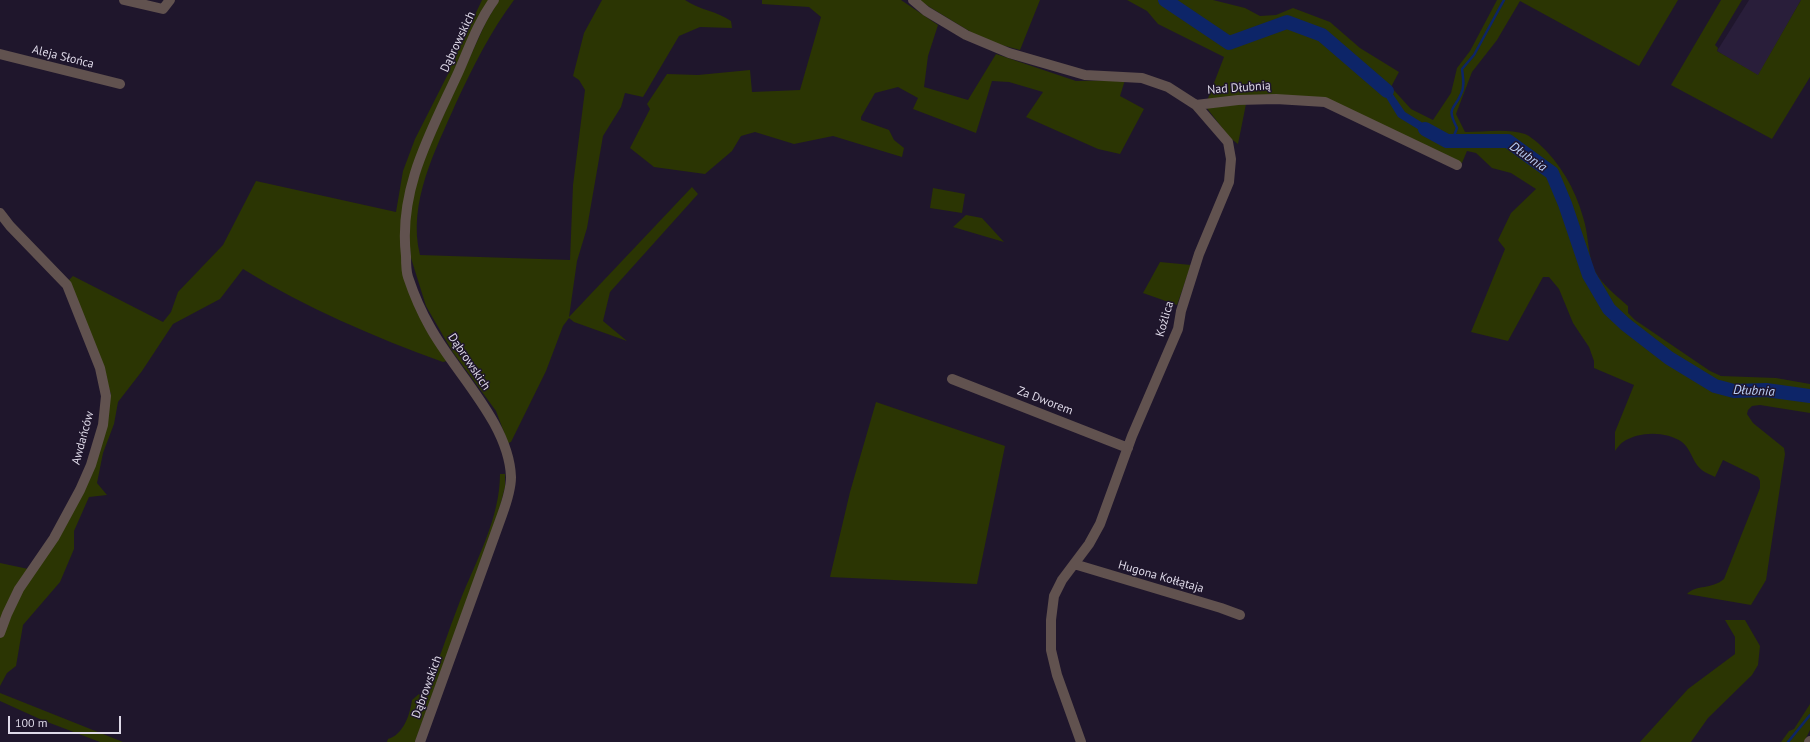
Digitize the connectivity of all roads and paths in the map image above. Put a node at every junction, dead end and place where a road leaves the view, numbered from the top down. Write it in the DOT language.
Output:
graph roads {
  1 [pos="124,0"];
  2 [pos="170,0"];
  3 [pos="494,0"];
  4 [pos="913,0"];
  5 [pos="0,54"];
  6 [pos="120,84"];
  7 [pos="1196,105"];
  8 [pos="1457,165"];
  9 [pos="0,213"];
  10 [pos="952,379"];
  11 [pos="1128,448"];
  12 [pos="1074,564"];
  13 [pos="1240,615"];
  14 [pos="0,633"];
  15 [pos="420,742"];
  16 [pos="1081,742"];
  1 -- 2 [label="street"];
  3 -- 15 [label="street, Dąbrowskich"];
  4 -- 7 [label="street, Nad Dłubnią"];
  5 -- 6 [label="street, Aleja Słońca"];
  7 -- 8 [label="street, Nad Dłubnią"];
  7 -- 11 [label="street, Koźlica"];
  9 -- 14 [label="street, Awdańców"];
  10 -- 11 [label="street, Za Dworem"];
  11 -- 12 [label="street, Koźlica"];
  12 -- 13 [label="street, Hugona Kołłątaja"];
  12 -- 16 [label="street, Koźlica"];
}
